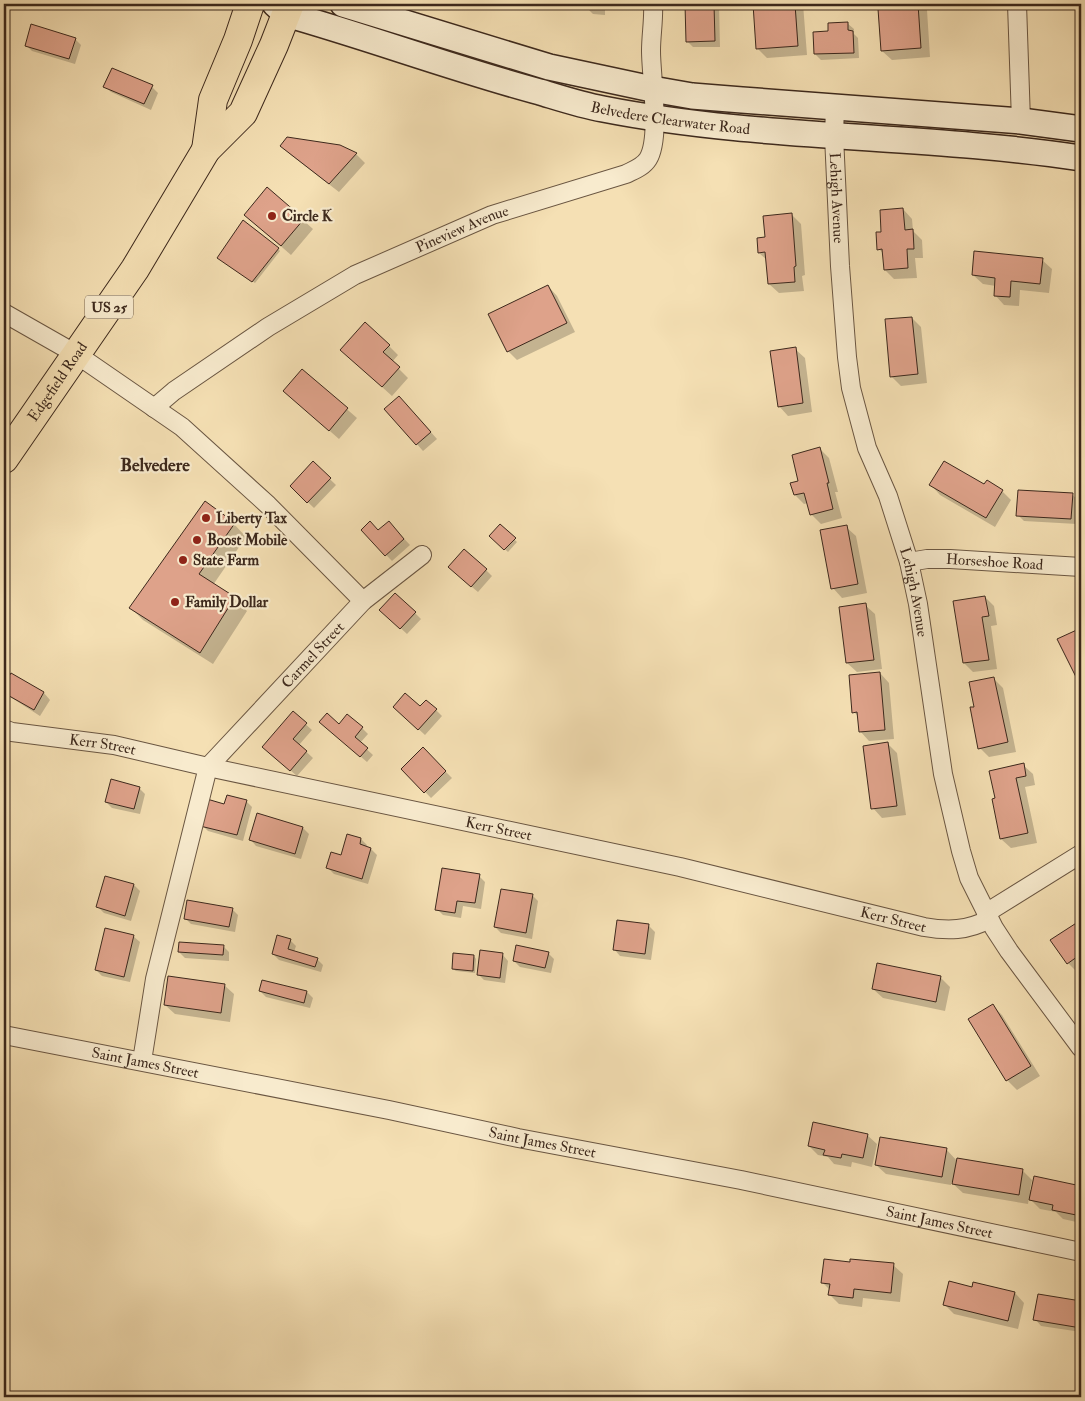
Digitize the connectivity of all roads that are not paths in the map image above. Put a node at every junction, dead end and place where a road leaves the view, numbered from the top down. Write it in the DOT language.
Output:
graph roads {
  1 [pos="250,4"];
  2 [pos="343,4"];
  3 [pos="653,4"];
  4 [pos="1017,4"];
  5 [pos="283,7"];
  6 [pos="652,89"];
  7 [pos="835,107"];
  8 [pos="655,118"];
  9 [pos="1021,121"];
  10 [pos="1081,129"];
  11 [pos="834,136"];
  12 [pos="206,150"];
  13 [pos="1081,158"];
  14 [pos="4,313"];
  15 [pos="76,354"];
  16 [pos="154,408"];
  17 [pos="4,459"];
  18 [pos="422,555"];
  19 [pos="909,562"];
  20 [pos="1081,567"];
  21 [pos="363,601"];
  22 [pos="4,729"];
  23 [pos="208,767"];
  24 [pos="1081,854"];
  25 [pos="987,916"];
  26 [pos="4,1035"];
  27 [pos="1081,1048"];
  28 [pos="142,1061"];
  29 [pos="1081,1252"];
  1 -- 12 [label="main road, Edgefield Road / US 25"];
  2 -- 6 [label="main road, Belvedere Clearwater Road"];
  3 -- 6 [label="street, Pineview Avenue"];
  4 -- 9 [label="street"];
  5 -- 8 [label="main road, Belvedere Clearwater Road"];
  5 -- 12 [label="main road, Edgefield Road / US 25"];
  6 -- 7 [label="main road, Belvedere Clearwater Road"];
  6 -- 8 [label="street, Pineview Avenue"];
  7 -- 9 [label="main road, Belvedere Clearwater Road"];
  7 -- 11 [label="street, Lehigh Avenue"];
  8 -- 11 [label="main road, Belvedere Clearwater Road"];
  8 -- 16 [label="street, Pineview Avenue"];
  9 -- 10 [label="main road, Belvedere Clearwater Road"];
  11 -- 13 [label="main road, Belvedere Clearwater Road"];
  11 -- 19 [label="street, Lehigh Avenue"];
  12 -- 15 [label="main road, Edgefield Road / US 25"];
  14 -- 15 [label="street"];
  15 -- 16 [label="street"];
  15 -- 17 [label="main road, Edgefield Road / US 25"];
  16 -- 21 [label="street"];
  18 -- 21 [label="street, Carmel Street"];
  19 -- 20 [label="street, Horseshoe Road"];
  19 -- 25 [label="street, Lehigh Avenue"];
  21 -- 23 [label="street, Carmel Street"];
  22 -- 23 [label="street, Kerr Street"];
  23 -- 25 [label="street, Kerr Street"];
  23 -- 28 [label="street, Carmel Street"];
  24 -- 25 [label="street"];
  25 -- 27 [label="street, Lehigh Avenue"];
  26 -- 28 [label="street, Saint James Street"];
  28 -- 29 [label="street, Saint James Street"];
}
